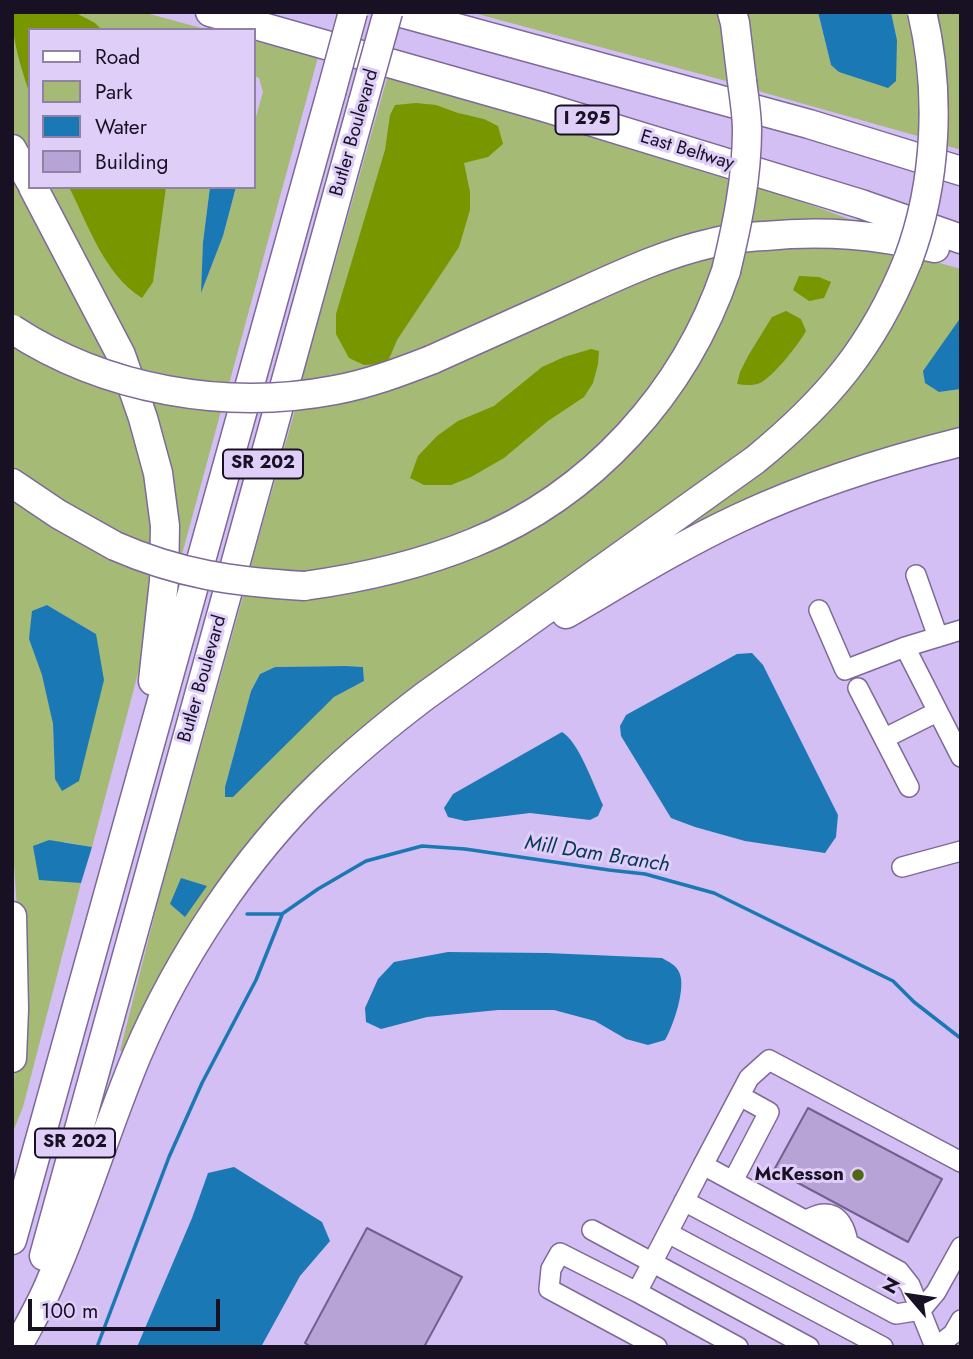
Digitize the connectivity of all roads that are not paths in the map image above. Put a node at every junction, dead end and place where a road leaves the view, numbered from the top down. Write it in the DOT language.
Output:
graph roads {
  1 [pos="210,12"];
  2 [pos="279,12"];
  3 [pos="354,12"];
  4 [pos="388,12"];
  5 [pos="398,12"];
  6 [pos="732,12"];
  7 [pos="922,12"];
  8 [pos="809,124"];
  9 [pos="12,149"];
  10 [pos="961,171"];
  11 [pos="28,177"];
  12 [pos="961,180"];
  13 [pos="34,189"];
  14 [pos="961,219"];
  15 [pos="961,239"];
  16 [pos="961,256"];
  17 [pos="12,329"];
  18 [pos="961,442"];
  19 [pos="12,482"];
  20 [pos="916,575"];
  21 [pos="818,610"];
  22 [pos="961,630"];
  23 [pos="938,637"];
  24 [pos="905,647"];
  25 [pos="859,688"];
  26 [pos="425,696"];
  27 [pos="937,712"];
  28 [pos="885,738"];
  29 [pos="961,757"];
  30 [pos="143,772"];
  31 [pos="909,787"];
  32 [pos="961,851"];
  33 [pos="902,867"];
  34 [pos="12,916"];
  35 [pos="12,1058"];
  36 [pos="740,1096"];
  37 [pos="961,1163"];
  38 [pos="703,1165"];
  39 [pos="733,1181"];
  40 [pos="684,1201"];
  41 [pos="592,1230"];
  42 [pos="668,1233"];
  43 [pos="12,1240"];
  44 [pos="961,1247"];
  45 [pos="652,1263"];
  46 [pos="637,1292"];
  47 [pos="920,1310"];
  48 [pos="961,1320"];
  49 [pos="19,1346"];
  50 [pos="656,1347"];
  51 [pos="738,1347"];
  52 [pos="809,1347"];
  53 [pos="883,1347"];
  54 [pos="936,1347"];
  1 -- 15 [label="highway, East Beltway / I 295"];
  2 -- 14 [label="highway, I 295"];
  3 -- 30 [label="highway, Butler Boulevard / SR 202, bridge"];
  4 -- 49 [label="highway, Butler Boulevard / SR 202, bridge"];
  5 -- 8 [label="highway"];
  6 -- 19 [label="highway, bridge"];
  7 -- 26 [label="highway, bridge"];
  8 -- 10 [label="highway"];
  8 -- 12 [label="highway"];
  9 -- 11 [label="highway"];
  13 -- 30 [label="highway"];
  16 -- 17 [label="highway, bridge"];
  18 -- 26 [label="highway"];
  20 -- 23 [label="street"];
  21 -- 24 [label="street"];
  22 -- 23 [label="street"];
  23 -- 24 [label="street"];
  24 -- 27 [label="street"];
  25 -- 28 [label="street"];
  26 -- 49 [label="highway"];
  27 -- 28 [label="street"];
  27 -- 29 [label="street"];
  28 -- 31 [label="street"];
  30 -- 43 [label="highway, Butler Boulevard / SR 202"];
  32 -- 33 [label="street"];
  34 -- 35 [label="highway"];
  36 -- 37 [label="street"];
  36 -- 38 [label="street"];
  36 -- 39 [label="street"];
  38 -- 39 [label="street"];
  38 -- 40 [label="street"];
  39 -- 47 [label="street"];
  40 -- 42 [label="street"];
  40 -- 47 [label="street"];
  41 -- 45 [label="street"];
  42 -- 45 [label="street"];
  42 -- 53 [label="street"];
  44 -- 47 [label="street"];
  45 -- 46 [label="street"];
  45 -- 52 [label="street"];
  46 -- 50 [label="street"];
  46 -- 51 [label="street"];
  47 -- 54 [label="street"];
  48 -- 54 [label="street"];
}
